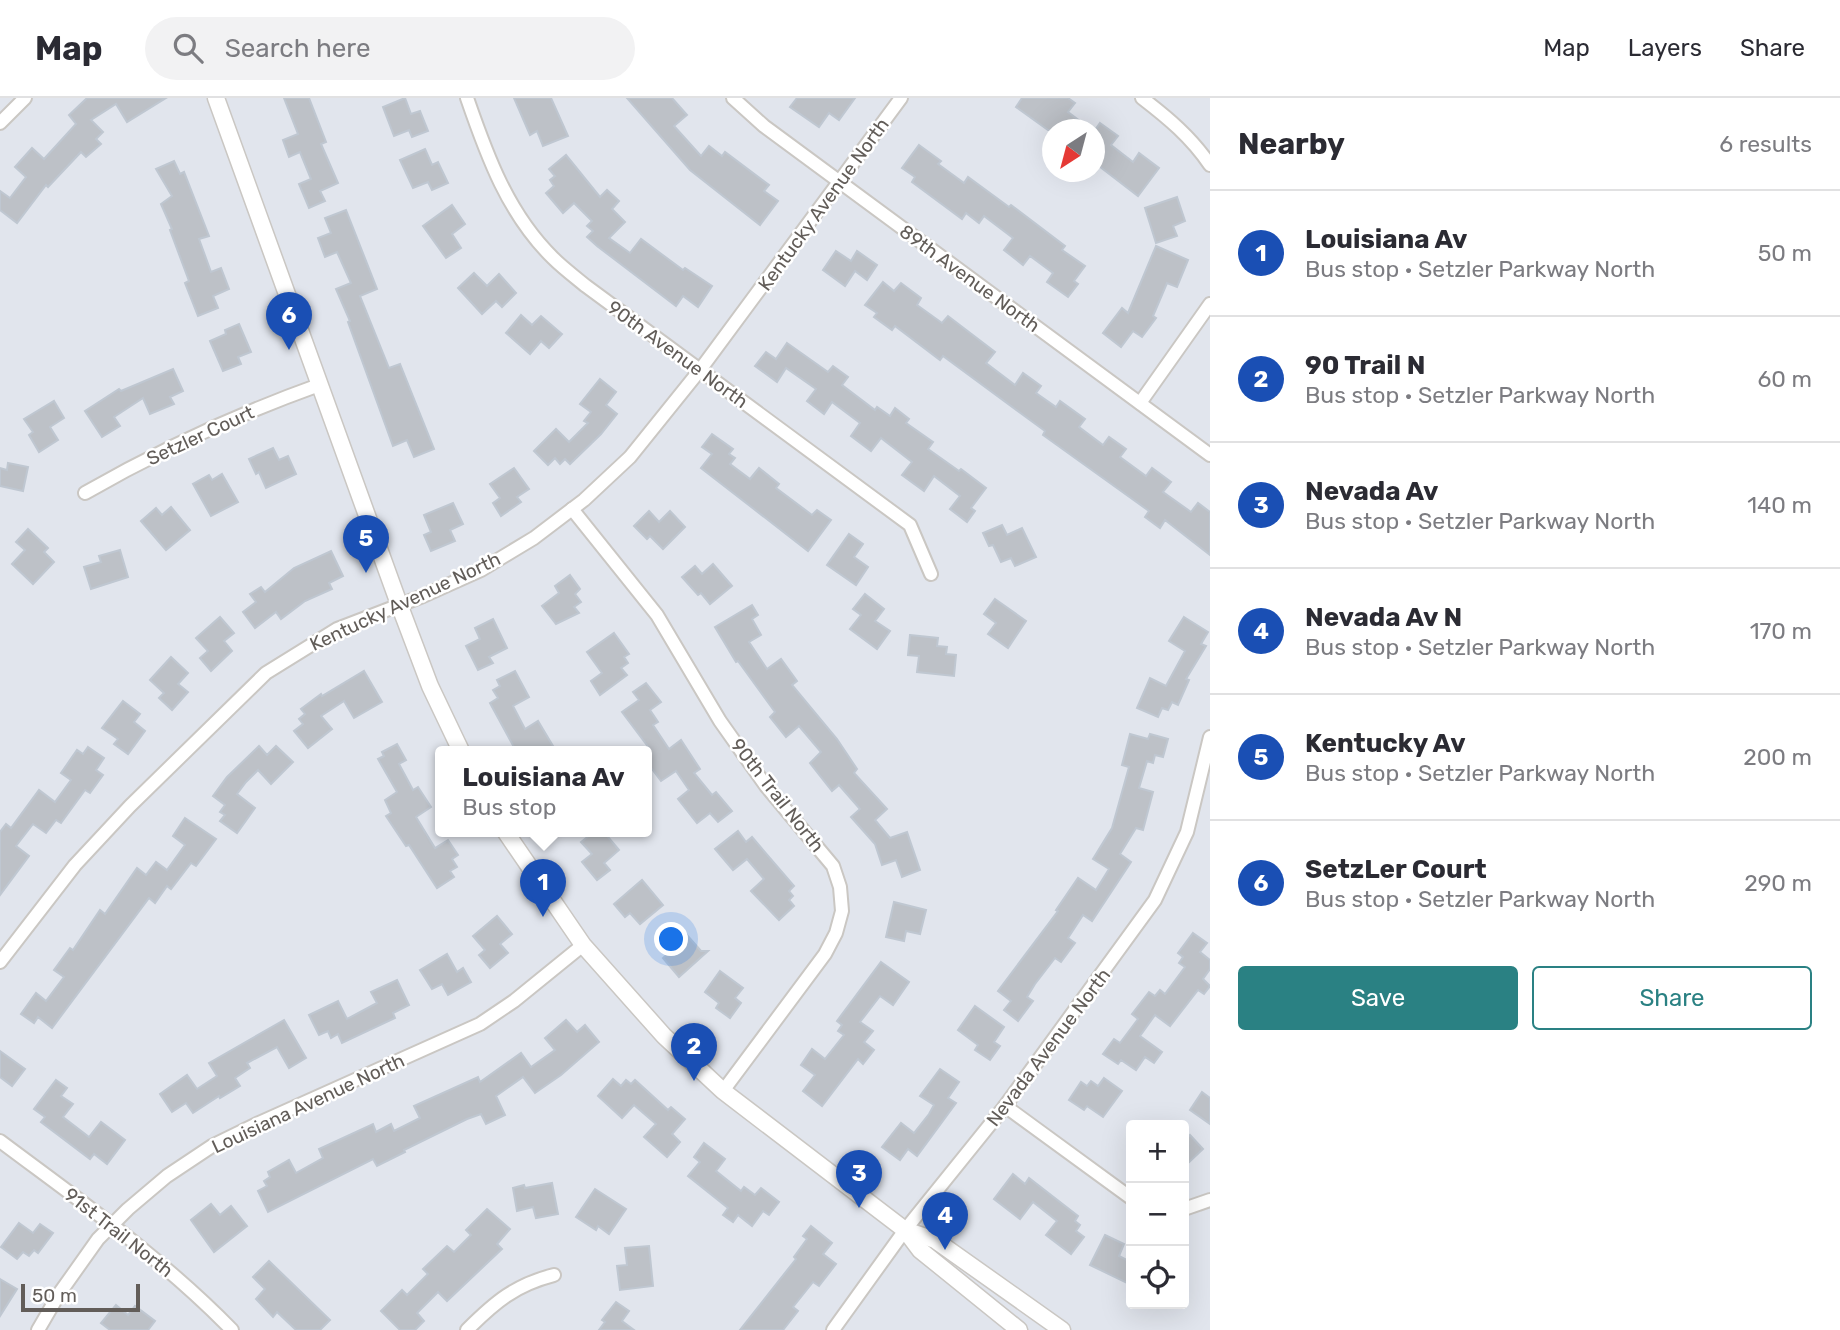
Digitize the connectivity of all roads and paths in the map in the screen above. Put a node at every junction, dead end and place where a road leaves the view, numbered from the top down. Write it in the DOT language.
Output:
graph roads {
  1 [pos="25,98"];
  2 [pos="216,98"];
  3 [pos="467,98"];
  4 [pos="733,98"];
  5 [pos="901,98"];
  6 [pos="1142,98"];
  7 [pos="0,123"];
  8 [pos="1210,165"];
  9 [pos="838,182"];
  10 [pos="1210,304"];
  11 [pos="700,370"];
  12 [pos="319,385"];
  13 [pos="1140,403"];
  14 [pos="1210,455"];
  15 [pos="85,493"];
  16 [pos="572,509"];
  17 [pos="931,573"];
  18 [pos="399,604"];
  19 [pos="1210,737"];
  20 [pos="459,746"];
  21 [pos="1206,776"];
  22 [pos="509,837"];
  23 [pos="583,945"];
  24 [pos="0,962"];
  25 [pos="723,1091"];
  26 [pos="1005,1106"];
  27 [pos="0,1141"];
  28 [pos="1126,1194"];
  29 [pos="1210,1200"];
  30 [pos="1189,1207"];
  31 [pos="112,1225"];
  32 [pos="905,1230"];
  33 [pos="554,1275"];
  34 [pos="38,1330"];
  35 [pos="232,1330"];
  36 [pos="467,1330"];
  37 [pos="833,1330"];
  38 [pos="1019,1330"];
  39 [pos="1062,1330"];
  1 -- 7 [label="street"];
  2 -- 12 [label="street"];
  3 -- 11 [label="street, 90th Avenue North"];
  4 -- 9 [label="street, 89th Avenue North"];
  5 -- 9 [label="street, Kentucky Avenue North"];
  6 -- 8 [label="street"];
  9 -- 11 [label="street, Kentucky Avenue North"];
  9 -- 13 [label="street, 89th Avenue North"];
  10 -- 13 [label="street"];
  11 -- 16 [label="street, Kentucky Avenue North"];
  11 -- 17 [label="street, 90th Avenue North"];
  12 -- 15 [label="street, Setzler Court"];
  12 -- 18 [label="street"];
  13 -- 14 [label="street, 89th Avenue North"];
  16 -- 18 [label="street, Kentucky Avenue North"];
  16 -- 25 [label="street, 90th Trail North"];
  18 -- 20 [label="street"];
  18 -- 24 [label="street, Kentucky Avenue North"];
  19 -- 21 [label="street, Nevada Avenue North"];
  21 -- 26 [label="street, Nevada Avenue North"];
  22 -- 23 [label="street"];
  23 -- 25 [label="street"];
  23 -- 31 [label="street, Louisiana Avenue North"];
  25 -- 32 [label="street"];
  26 -- 28 [label="street"];
  26 -- 32 [label="street, Nevada Avenue North"];
  27 -- 31 [label="street, 91st Trail North"];
  29 -- 30 [label="street"];
  31 -- 34 [label="street, Louisiana Avenue North"];
  31 -- 35 [label="street, 91st Trail North"];
  32 -- 37 [label="street, Nevada Avenue North"];
  32 -- 38 [label="street"];
  32 -- 39 [label="street"];
  33 -- 36 [label="street"];
}
